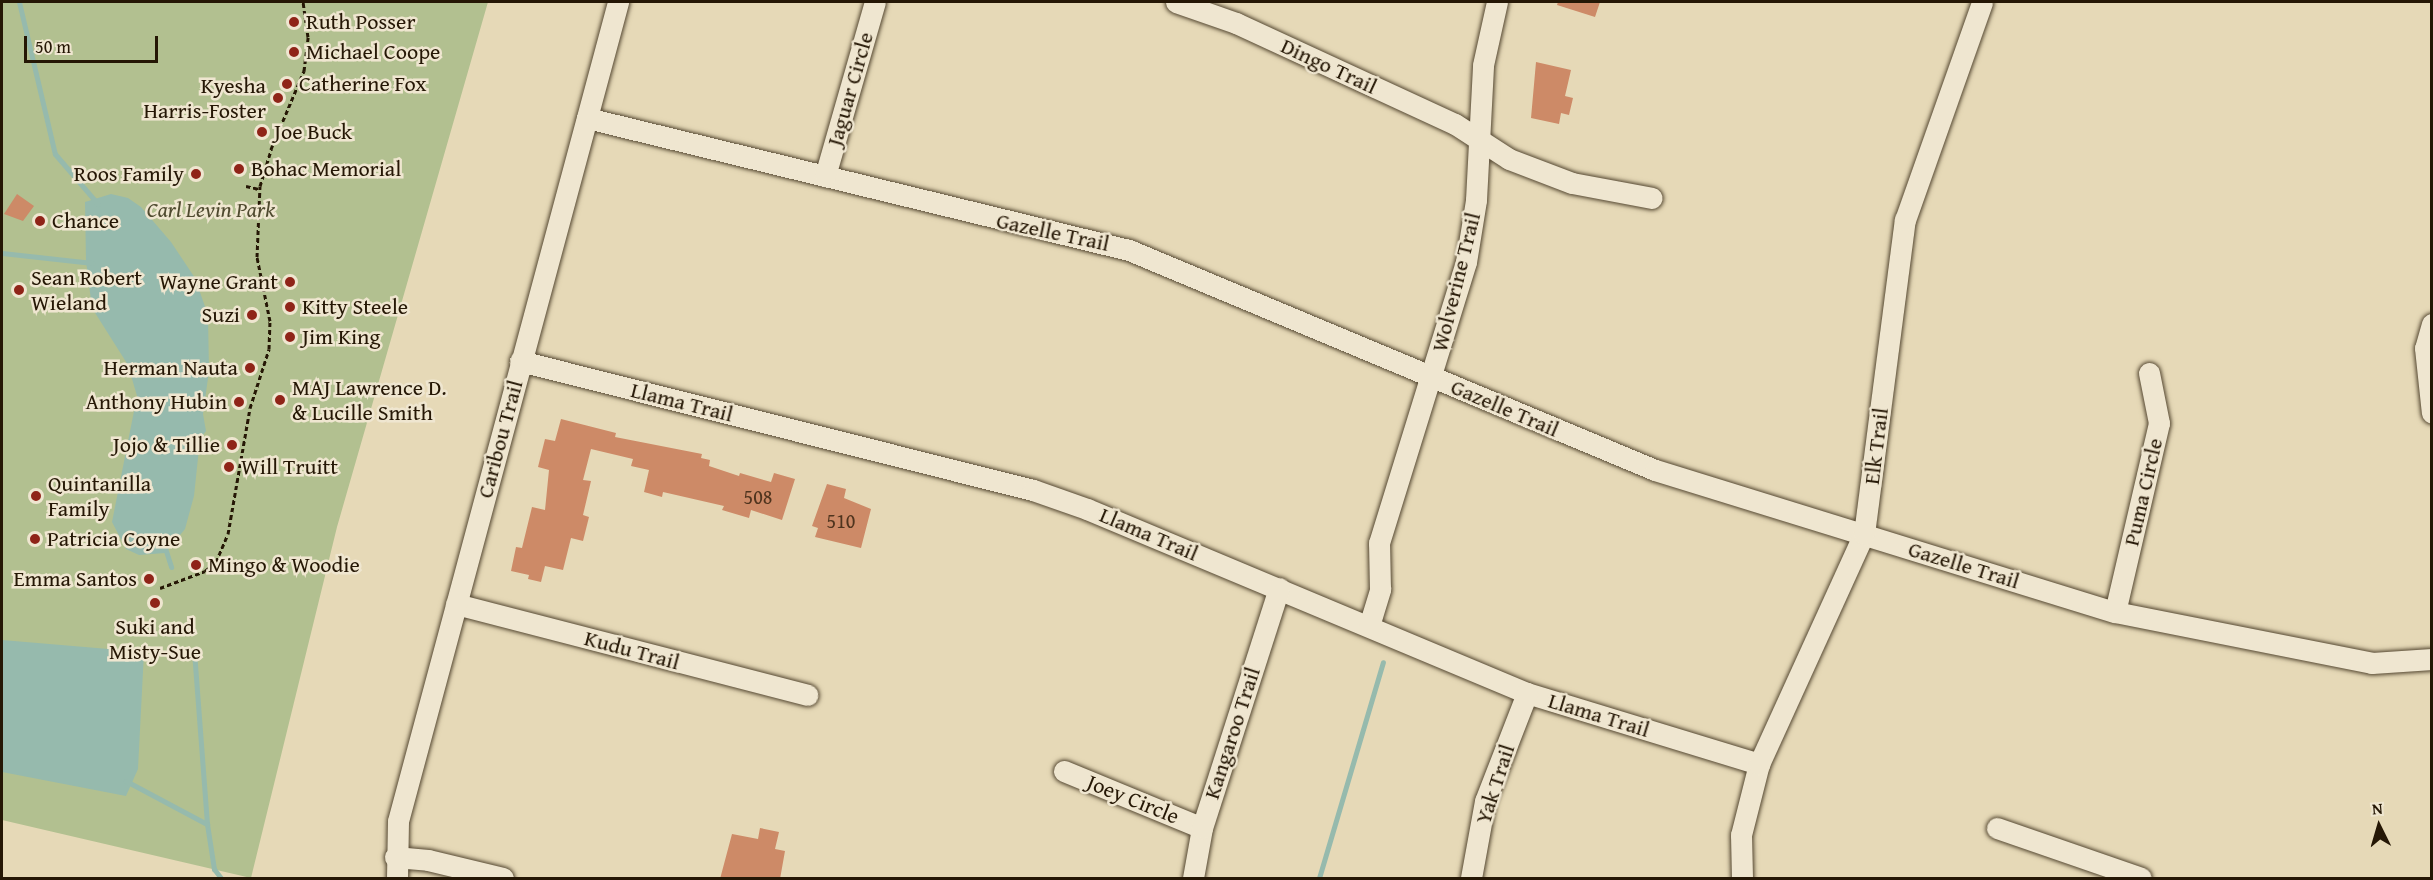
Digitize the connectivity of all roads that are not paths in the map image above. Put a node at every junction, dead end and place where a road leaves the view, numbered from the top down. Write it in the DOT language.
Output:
graph roads {
  1 [pos="618,2"];
  2 [pos="874,2"];
  3 [pos="1176,2"];
  4 [pos="1497,2"];
  5 [pos="1982,2"];
  6 [pos="586,118"];
  7 [pos="1478,138"];
  8 [pos="825,176"];
  9 [pos="1652,198"];
  10 [pos="2432,324"];
  11 [pos="520,361"];
  12 [pos="2149,372"];
  13 [pos="1432,377"];
  14 [pos="2432,413"];
  15 [pos="1864,534"];
  16 [pos="1279,588"];
  17 [pos="456,604"];
  18 [pos="2115,612"];
  19 [pos="1369,626"];
  20 [pos="2432,659"];
  21 [pos="1527,693"];
  22 [pos="807,696"];
  23 [pos="1759,764"];
  24 [pos="1064,771"];
  25 [pos="1202,828"];
  26 [pos="1997,828"];
  27 [pos="395,857"];
  28 [pos="397,879"];
  29 [pos="503,879"];
  30 [pos="1193,879"];
  31 [pos="1471,879"];
  32 [pos="1742,879"];
  33 [pos="2141,879"];
  1 -- 6 [label="street, Caribou Trail"];
  2 -- 8 [label="street, Jaguar Circle"];
  3 -- 7 [label="street, Dingo Trail"];
  4 -- 7 [label="street, Wolverine Trail"];
  5 -- 15 [label="street, Elk Trail"];
  6 -- 8 [label="street, Gazelle Trail"];
  6 -- 11 [label="street, Caribou Trail"];
  7 -- 9 [label="street, Dingo Trail"];
  7 -- 13 [label="street, Wolverine Trail"];
  8 -- 13 [label="street, Gazelle Trail"];
  10 -- 14 [label="street"];
  11 -- 16 [label="street, Llama Trail"];
  11 -- 17 [label="street, Caribou Trail"];
  12 -- 18 [label="street, Puma Circle"];
  13 -- 15 [label="street, Gazelle Trail"];
  13 -- 19 [label="street, Wolverine Trail"];
  15 -- 18 [label="street, Gazelle Trail"];
  15 -- 23 [label="street, Elk Trail"];
  16 -- 19 [label="street, Llama Trail"];
  16 -- 25 [label="street, Kangaroo Trail"];
  17 -- 22 [label="street, Kudu Trail"];
  17 -- 27 [label="street, Caribou Trail"];
  18 -- 20 [label="street, Gazelle Trail"];
  19 -- 21 [label="street, Llama Trail"];
  21 -- 23 [label="street, Llama Trail"];
  21 -- 31 [label="street, Yak Trail"];
  23 -- 32 [label="street, Elk Trail"];
  24 -- 25 [label="street, Joey Circle"];
  25 -- 30 [label="street, Kangaroo Trail"];
  26 -- 33 [label="street"];
  27 -- 28 [label="street, Caribou Trail"];
  27 -- 29 [label="street"];
}
